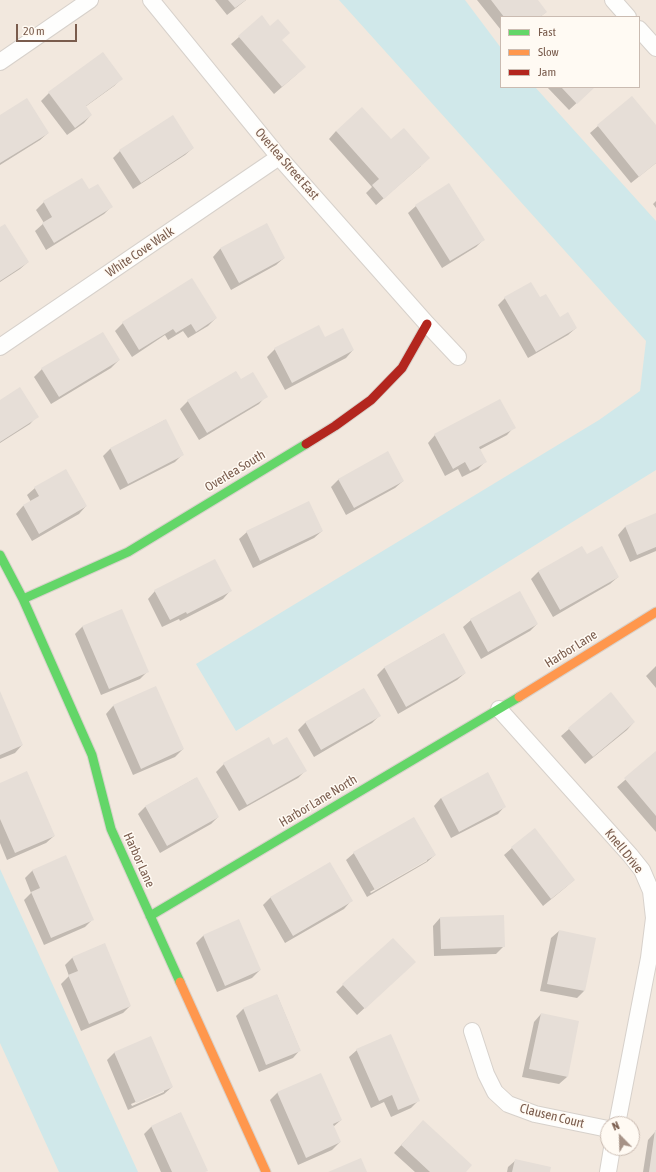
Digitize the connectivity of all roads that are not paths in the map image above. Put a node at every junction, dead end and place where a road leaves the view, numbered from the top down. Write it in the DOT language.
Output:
graph roads {
  1 [pos="90,0"];
  2 [pos="151,0"];
  3 [pos="613,0"];
  4 [pos="627,16"];
  5 [pos="640,30"];
  6 [pos="656,48"];
  7 [pos="0,62"];
  8 [pos="279,157"];
  9 [pos="427,324"];
  10 [pos="0,347"];
  11 [pos="458,357"];
  12 [pos="0,555"];
  13 [pos="24,599"];
  14 [pos="656,612"];
  15 [pos="499,709"];
  16 [pos="150,916"];
  17 [pos="472,1031"];
  18 [pos="618,1116"];
  19 [pos="600,1127"];
  20 [pos="611,1156"];
  21 [pos="266,1172"];
  22 [pos="608,1172"];
  1 -- 7 [label="street"];
  2 -- 8 [label="street, Overlea Street East"];
  3 -- 4 [label="street"];
  5 -- 6 [label="street"];
  8 -- 9 [label="street, Overlea Street East"];
  8 -- 10 [label="street, White Cove Walk"];
  9 -- 11 [label="street, Overlea Street East"];
  9 -- 13 [label="street, Overlea South"];
  12 -- 13 [label="street, Harbor Lane"];
  13 -- 16 [label="street, Harbor Lane"];
  14 -- 15 [label="street, Harbor Lane"];
  15 -- 16 [label="street, Harbor Lane North"];
  15 -- 18 [label="street, Knell Drive"];
  16 -- 21 [label="street, Harbor Lane"];
  17 -- 19 [label="street, Clausen Court"];
  20 -- 22 [label="street"];
}
